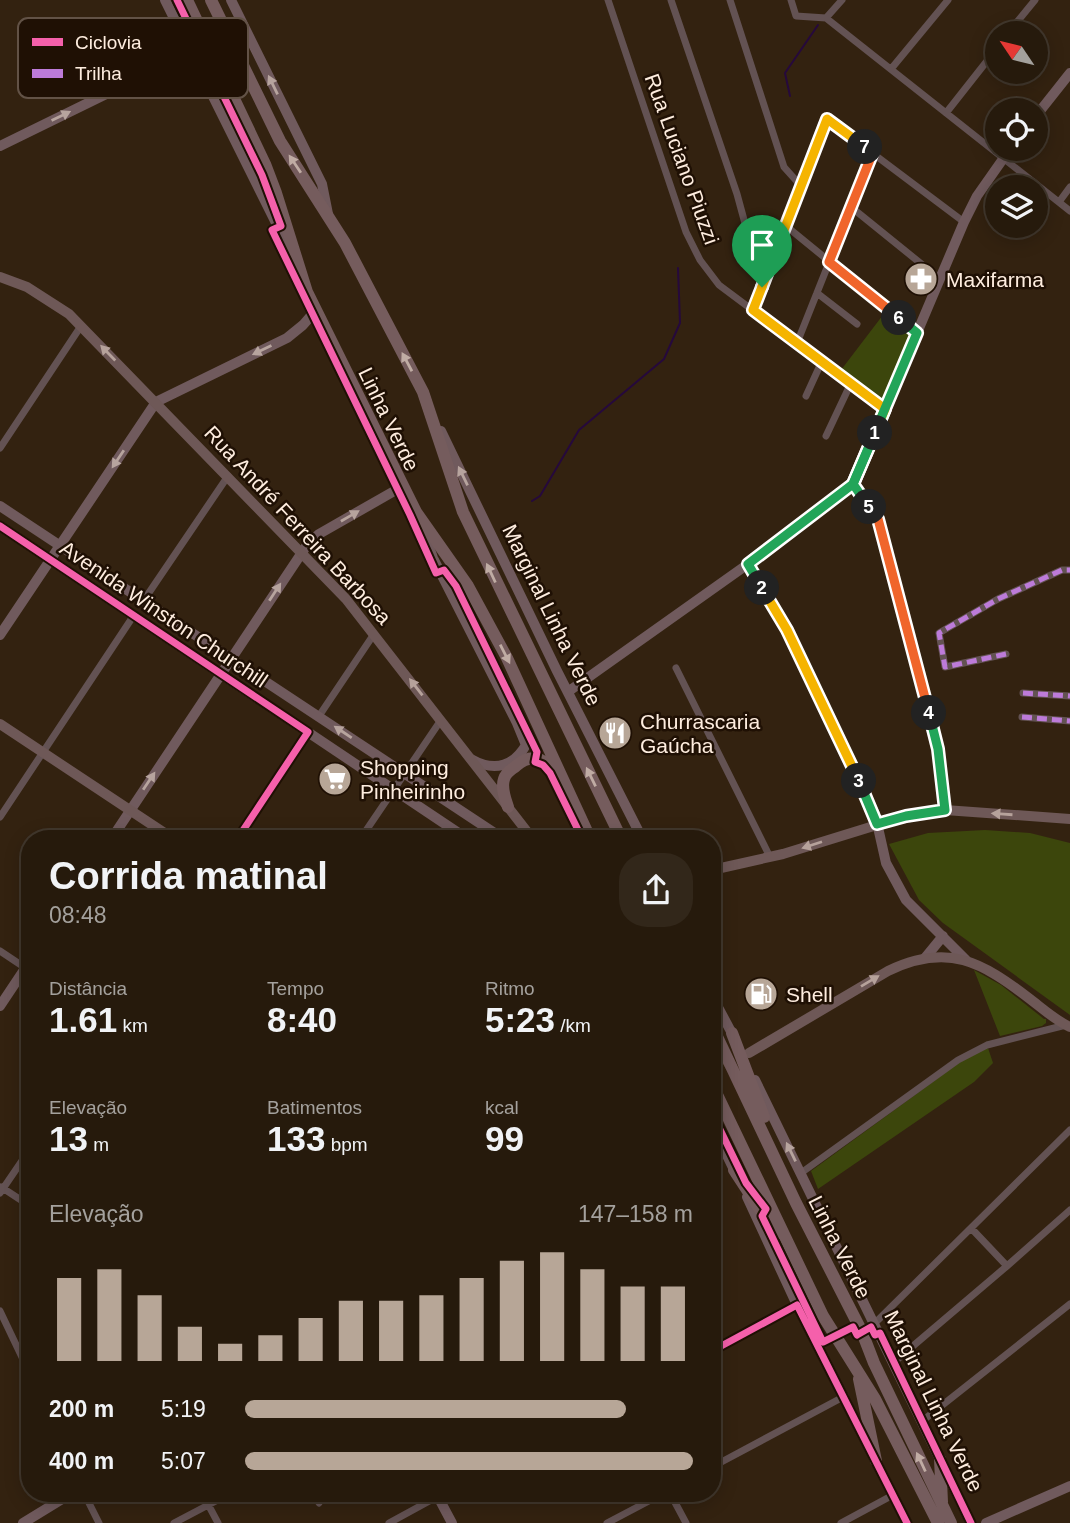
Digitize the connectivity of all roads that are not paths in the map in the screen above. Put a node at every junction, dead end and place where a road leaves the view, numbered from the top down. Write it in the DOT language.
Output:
graph roads {
  1 [pos="165,0"];
  2 [pos="187,0"];
  3 [pos="211,0"];
  4 [pos="231,0"];
  5 [pos="608,0"];
  6 [pos="671,0"];
  7 [pos="730,0"];
  8 [pos="791,0"];
  9 [pos="842,0"];
  10 [pos="947,0"];
  11 [pos="1035,0"];
  12 [pos="173,18"];
  13 [pos="196,18"];
  14 [pos="220,18"];
  15 [pos="240,18"];
  16 [pos="826,18"];
  17 [pos="1018,21"];
  18 [pos="248,34"];
  19 [pos="985,64"];
  20 [pos="891,69"];
  21 [pos="1070,73"];
  22 [pos="248,76"];
  23 [pos="98,98"];
  24 [pos="213,98"];
  25 [pos="234,98"];
  26 [pos="1048,101"];
  27 [pos="946,113"];
  28 [pos="985,144"];
  29 [pos="0,146"];
  30 [pos="873,152"];
  31 [pos="1001,161"];
  32 [pos="1007,161"];
  33 [pos="801,186"];
  34 [pos="1070,187"];
  35 [pos="1059,202"];
  36 [pos="851,207"];
  37 [pos="1070,211"];
  38 [pos="328,214"];
  39 [pos="964,222"];
  40 [pos="786,226"];
  41 [pos="296,261"];
  42 [pos="829,262"];
  43 [pos="0,277"];
  44 [pos="940,279"];
  45 [pos="762,287"];
  46 [pos="817,293"];
  47 [pos="316,310"];
  48 [pos="753,310"];
  49 [pos="857,324"];
  50 [pos="81,326"];
  51 [pos="917,333"];
  52 [pos="797,343"];
  53 [pos="822,361"];
  54 [pos="851,383"];
  55 [pos="806,396"];
  56 [pos="156,402"];
  57 [pos="430,409"];
  58 [pos="885,409"];
  59 [pos="826,436"];
  60 [pos="0,448"];
  61 [pos="228,476"];
  62 [pos="853,484"];
  63 [pos="403,486"];
  64 [pos="0,506"];
  65 [pos="416,512"];
  66 [pos="0,526"];
  67 [pos="60,545"];
  68 [pos="302,552"];
  69 [pos="51,559"];
  70 [pos="748,564"];
  71 [pos="1070,570"];
  72 [pos="144,600"];
  73 [pos="134,615"];
  74 [pos="374,634"];
  75 [pos="0,635"];
  76 [pos="1006,654"];
  77 [pos="231,659"];
  78 [pos="676,668"];
  79 [pos="222,673"];
  80 [pos="569,691"];
  81 [pos="1023,693"];
  82 [pos="1070,696"];
  83 [pos="319,716"];
  84 [pos="1022,717"];
  85 [pos="441,720"];
  86 [pos="1070,721"];
  87 [pos="0,724"];
  88 [pos="308,733"];
  89 [pos="43,752"];
  90 [pos="471,759"];
  91 [pos="404,774"];
  92 [pos="394,790"];
  93 [pos="508,807"];
  94 [pos="130,810"];
  95 [pos="945,810"];
  96 [pos="0,817"];
  97 [pos="1070,818"];
  98 [pos="877,824"];
  99 [pos="117,830"];
  100 [pos="160,830"];
  101 [pos="242,830"];
  102 [pos="366,830"];
  103 [pos="454,830"];
  104 [pos="490,830"];
  105 [pos="526,830"];
  106 [pos="581,830"];
  107 [pos="585,830"];
  108 [pos="617,830"];
  109 [pos="638,830"];
  110 [pos="770,857"];
  111 [pos="721,868"];
  112 [pos="943,936"];
  113 [pos="0,951"];
  114 [pos="925,958"];
  115 [pos="966,960"];
  116 [pos="21,963"];
  117 [pos="21,977"];
  118 [pos="0,1006"];
  119 [pos="721,1013"];
  120 [pos="1068,1026"];
  121 [pos="732,1033"];
  122 [pos="721,1045"];
  123 [pos="749,1053"];
  124 [pos="721,1103"];
  125 [pos="1070,1130"];
  126 [pos="721,1143"];
  127 [pos="21,1161"];
  128 [pos="734,1170"];
  129 [pos="801,1172"];
  130 [pos="1,1189"];
  131 [pos="21,1201"];
  132 [pos="796,1203"];
  133 [pos="1070,1210"];
  134 [pos="971,1228"];
  135 [pos="1007,1266"];
  136 [pos="808,1284"];
  137 [pos="1070,1304"];
  138 [pos="797,1305"];
  139 [pos="0,1311"];
  140 [pos="875,1323"];
  141 [pos="721,1346"];
  142 [pos="21,1355"];
  143 [pos="892,1363"];
  144 [pos="856,1368"];
  145 [pos="845,1396"];
  146 [pos="921,1422"];
  147 [pos="940,1459"];
  148 [pos="876,1461"];
  149 [pos="721,1462"];
  150 [pos="1070,1486"];
  151 [pos="893,1495"];
  152 [pos="57,1502"];
  153 [pos="88,1502"];
  154 [pos="206,1502"];
  155 [pos="214,1502"];
  156 [pos="425,1502"];
  157 [pos="443,1502"];
  158 [pos="647,1502"];
  159 [pos="675,1502"];
  160 [pos="208,1505"];
  161 [pos="942,1506"];
  162 [pos="23,1523"];
  163 [pos="99,1523"];
  164 [pos="174,1523"];
  165 [pos="218,1523"];
  166 [pos="389,1523"];
  167 [pos="452,1523"];
  168 [pos="607,1523"];
  169 [pos="686,1523"];
  170 [pos="841,1523"];
  171 [pos="908,1523"];
  172 [pos="937,1523"];
  173 [pos="951,1523"];
  174 [pos="971,1523"];
  175 [pos="986,1523"];
  1 -- 12 [label="main road"];
  2 -- 13 [label="highway, Linha Verde"];
  14 -- 3 [label="highway, Linha Verde, one-way"];
  15 -- 4 [label="main road, one-way"];
  5 -- 48 [label="street, Rua Luciano Piuzzi"];
  6 -- 45 [label="street"];
  7 -- 33 [label="street"];
  8 -- 16 [label="street"];
  9 -- 16 [label="street"];
  10 -- 20 [label="street"];
  11 -- 17 [label="street"];
  16 -- 20 [label="street"];
  38 -- 18 [label="main road, one-way"];
  19 -- 27 [label="street"];
  20 -- 27 [label="street"];
  21 -- 26 [label="main road"];
  38 -- 22 [label="highway, Linha Verde, one-way"];
  29 -- 23 [label="main road, one-way"];
  24 -- 41 [label="main road"];
  25 -- 41 [label="highway, Linha Verde"];
  27 -- 28 [label="street"];
  30 -- 33 [label="street"];
  30 -- 36 [label="street"];
  30 -- 39 [label="street"];
  31 -- 39 [label="main road"];
  32 -- 35 [label="street"];
  33 -- 40 [label="street"];
  34 -- 35 [label="street"];
  35 -- 37 [label="street"];
  36 -- 42 [label="street"];
  36 -- 44 [label="street"];
  57 -- 38 [label="highway, Linha Verde, one-way"];
  39 -- 44 [label="main road"];
  40 -- 42 [label="street"];
  40 -- 45 [label="street"];
  41 -- 47 [label="highway, Linha Verde"];
  42 -- 46 [label="street"];
  42 -- 51 [label="street"];
  43 -- 50 [label="main road, Rua André Ferreira Barbosa"];
  44 -- 51 [label="main road"];
  45 -- 48 [label="street"];
  46 -- 49 [label="street"];
  46 -- 52 [label="street"];
  47 -- 56 [label="main road, one-way"];
  47 -- 63 [label="highway, Linha Verde"];
  48 -- 52 [label="street, Rua Luciano Piuzzi"];
  56 -- 50 [label="main road, Rua André Ferreira Barbosa, one-way"];
  50 -- 60 [label="street"];
  51 -- 58 [label="main road"];
  52 -- 53 [label="street, Rua Luciano Piuzzi"];
  53 -- 54 [label="street, Rua Luciano Piuzzi"];
  53 -- 55 [label="street"];
  54 -- 58 [label="street, Rua Luciano Piuzzi"];
  54 -- 59 [label="street"];
  56 -- 61 [label="main road, Rua André Ferreira Barbosa"];
  56 -- 67 [label="main road, one-way"];
  80 -- 57 [label="main road, Marginal Linha Verde, one-way"];
  108 -- 57 [label="highway, Linha Verde, one-way"];
  58 -- 62 [label="main road"];
  61 -- 68 [label="main road, Rua André Ferreira Barbosa"];
  61 -- 72 [label="street"];
  62 -- 70 [label="main road"];
  62 -- 95 [label="street"];
  63 -- 65 [label="highway, Linha Verde"];
  68 -- 63 [label="main road, one-way"];
  64 -- 67 [label="main road, Avenida Winston Churchill"];
  65 -- 90 [label="main road"];
  65 -- 107 [label="highway, Linha Verde, one-way"];
  66 -- 69 [label="main road, Avenida Winston Churchill"];
  67 -- 69 [label="main road"];
  67 -- 72 [label="main road, Avenida Winston Churchill"];
  68 -- 74 [label="main road, Rua André Ferreira Barbosa"];
  77 -- 68 [label="main road, one-way"];
  69 -- 73 [label="main road, Avenida Winston Churchill"];
  69 -- 75 [label="main road"];
  70 -- 80 [label="main road"];
  70 -- 98 [label="main road"];
  71 -- 76 [label="street"];
  72 -- 77 [label="main road, Avenida Winston Churchill"];
  73 -- 79 [label="main road, Avenida Winston Churchill"];
  73 -- 89 [label="street"];
  74 -- 83 [label="street"];
  85 -- 74 [label="main road, Rua André Ferreira Barbosa, one-way"];
  77 -- 79 [label="main road"];
  77 -- 83 [label="main road, Avenida Winston Churchill"];
  78 -- 110 [label="street"];
  79 -- 88 [label="main road, Avenida Winston Churchill"];
  94 -- 79 [label="main road, one-way"];
  80 -- 109 [label="main road, Marginal Linha Verde"];
  81 -- 82 [label="street"];
  91 -- 83 [label="main road, Avenida Winston Churchill, one-way"];
  84 -- 86 [label="street"];
  85 -- 90 [label="main road, Rua André Ferreira Barbosa"];
  85 -- 91 [label="street"];
  87 -- 89 [label="main road"];
  88 -- 92 [label="main road, Avenida Winston Churchill"];
  88 -- 101 [label="street"];
  89 -- 94 [label="main road"];
  89 -- 96 [label="street"];
  90 -- 93 [label="main road, Rua André Ferreira Barbosa"];
  91 -- 92 [label="street"];
  91 -- 104 [label="main road, Avenida Winston Churchill"];
  92 -- 102 [label="street"];
  92 -- 103 [label="main road, Avenida Winston Churchill"];
  93 -- 105 [label="main road, Rua André Ferreira Barbosa"];
  93 -- 106 [label="highway"];
  94 -- 99 [label="main road"];
  94 -- 100 [label="main road"];
  97 -- 95 [label="main road, one-way"];
  95 -- 98 [label="main road"];
  98 -- 110 [label="main road, one-way"];
  98 -- 112 [label="main road"];
  110 -- 111 [label="main road"];
  112 -- 114 [label="main road"];
  112 -- 115 [label="main road"];
  113 -- 116 [label="street"];
  114 -- 115 [label="main road"];
  123 -- 114 [label="main road, one-way"];
  115 -- 120 [label="main road"];
  117 -- 118 [label="main road"];
  119 -- 121 [label="main road, Marginal Linha Verde"];
  120 -- 129 [label="street"];
  129 -- 121 [label="main road, Marginal Linha Verde, one-way"];
  121 -- 132 [label="highway"];
  122 -- 132 [label="highway, Linha Verde"];
  124 -- 136 [label="highway, Linha Verde"];
  125 -- 134 [label="street"];
  126 -- 128 [label="main road"];
  127 -- 130 [label="street"];
  128 -- 136 [label="highway"];
  128 -- 138 [label="main road"];
  129 -- 140 [label="main road, Marginal Linha Verde"];
  130 -- 131 [label="street"];
  161 -- 132 [label="highway, Linha Verde, one-way"];
  133 -- 135 [label="street"];
  134 -- 135 [label="street"];
  134 -- 140 [label="street"];
  135 -- 143 [label="street"];
  136 -- 144 [label="highway, Linha Verde"];
  137 -- 146 [label="street"];
  138 -- 141 [label="street"];
  138 -- 145 [label="main road"];
  139 -- 142 [label="street"];
  140 -- 143 [label="main road, Marginal Linha Verde"];
  143 -- 146 [label="main road, Marginal Linha Verde"];
  144 -- 148 [label="highway"];
  144 -- 172 [label="highway, Linha Verde"];
  145 -- 148 [label="main road"];
  145 -- 149 [label="street"];
  146 -- 147 [label="main road, Marginal Linha Verde"];
  147 -- 161 [label="highway"];
  147 -- 174 [label="main road, Marginal Linha Verde"];
  148 -- 151 [label="main road"];
  150 -- 175 [label="main road"];
  151 -- 170 [label="street"];
  151 -- 171 [label="main road"];
  152 -- 162 [label="main road"];
  153 -- 163 [label="street"];
  154 -- 160 [label="street"];
  155 -- 160 [label="street"];
  156 -- 166 [label="street"];
  157 -- 167 [label="main road"];
  158 -- 168 [label="street"];
  159 -- 169 [label="street"];
  160 -- 164 [label="street"];
  160 -- 165 [label="street"];
  161 -- 173 [label="highway, Linha Verde"];
}
